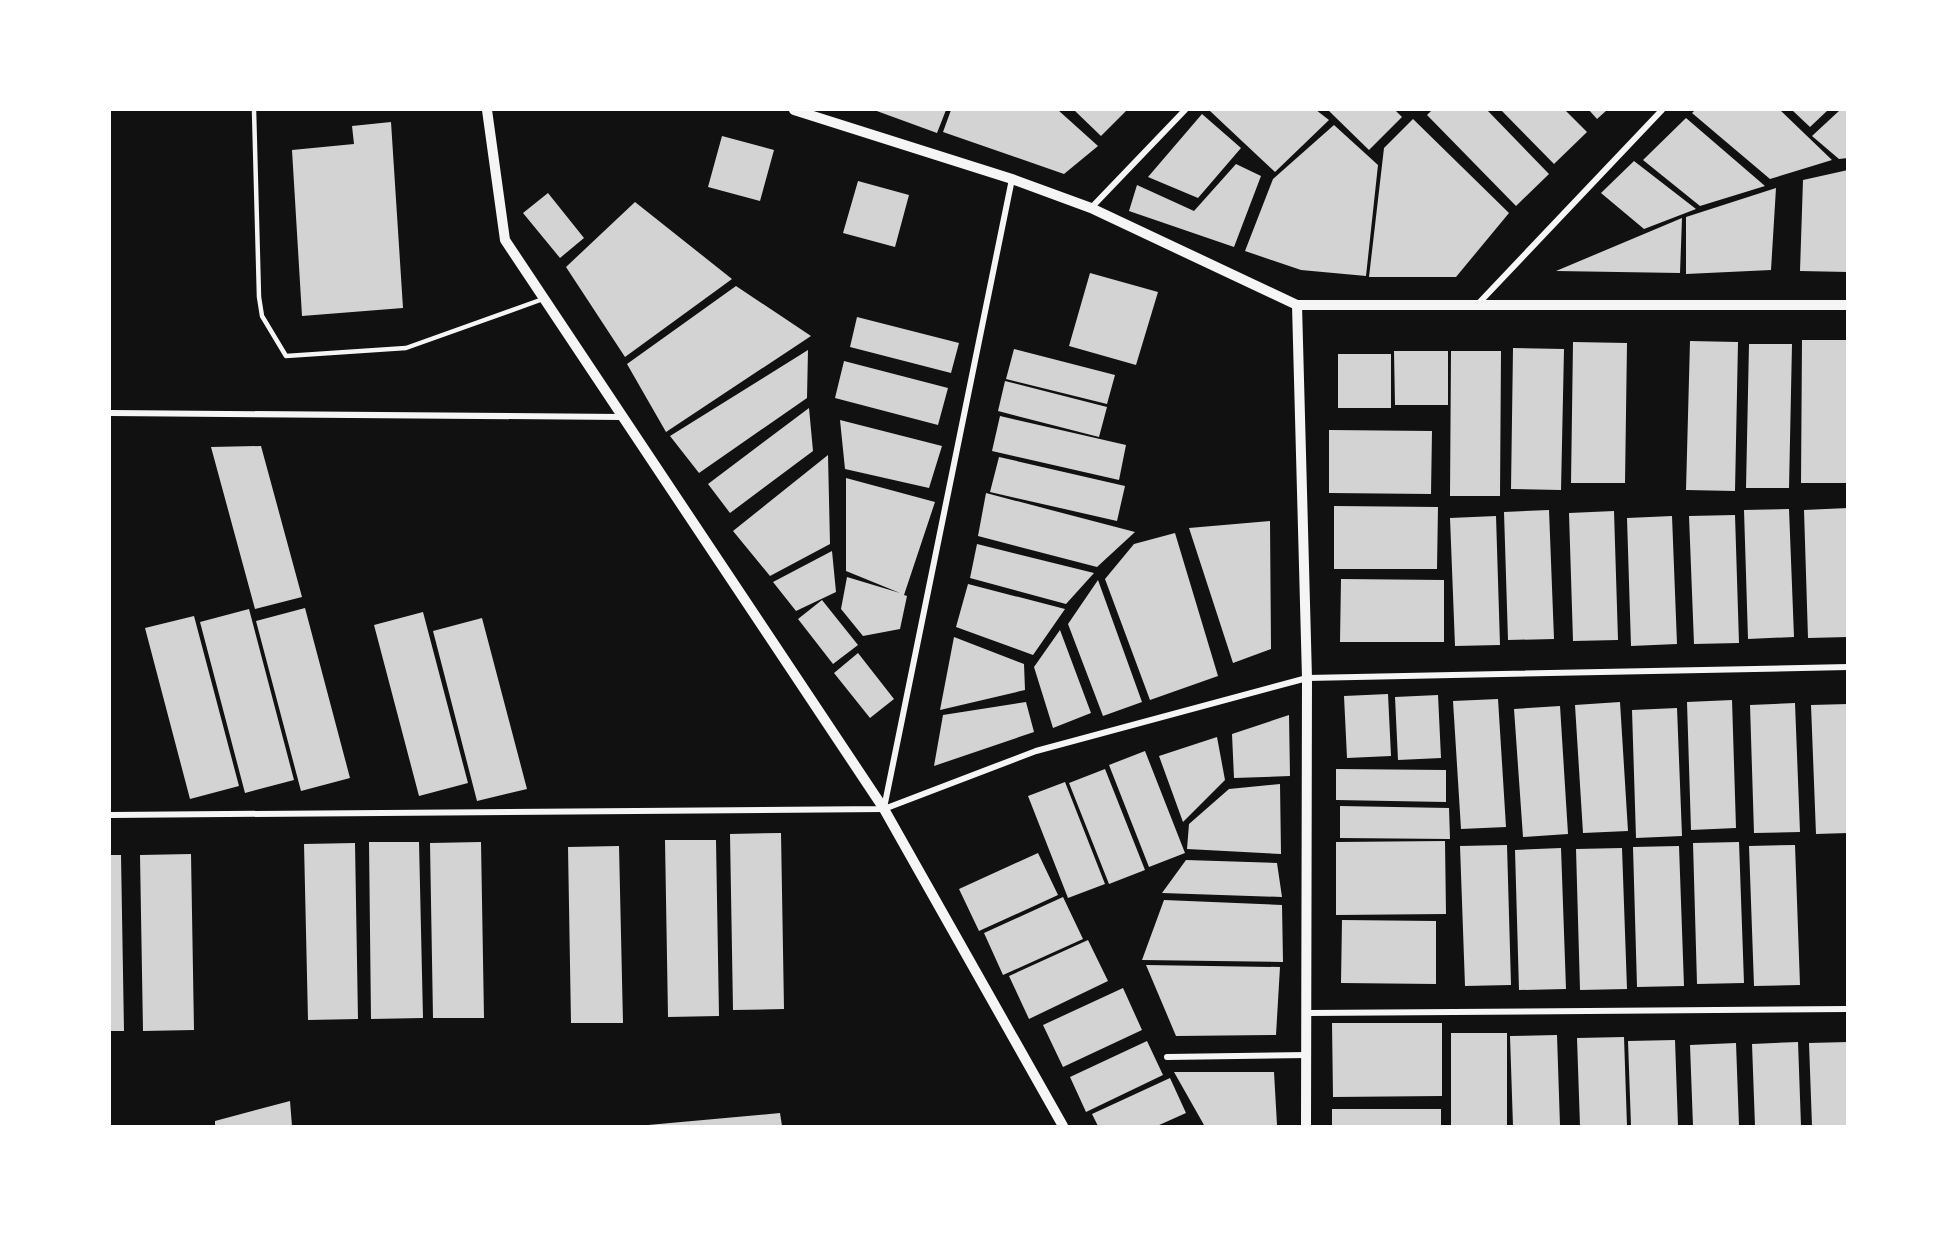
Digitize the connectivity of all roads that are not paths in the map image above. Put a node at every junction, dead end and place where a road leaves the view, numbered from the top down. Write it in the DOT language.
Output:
graph roads {
  1 [pos="254,110"];
  2 [pos="487,110"];
  3 [pos="794,110"];
  4 [pos="1185,110"];
  5 [pos="1662,110"];
  6 [pos="1012,179"];
  7 [pos="1091,208"];
  8 [pos="544,299"];
  9 [pos="1297,305"];
  10 [pos="1476,306"];
  11 [pos="1848,306"];
  12 [pos="110,412"];
  13 [pos="623,417"];
  14 [pos="1848,667"];
  15 [pos="1307,678"];
  16 [pos="884,809"];
  17 [pos="111,814"];
  18 [pos="1848,1009"];
  19 [pos="1308,1013"];
  20 [pos="1308,1055"];
  21 [pos="1167,1057"];
  22 [pos="1063,1126"];
  23 [pos="1306,1126"];
  1 -- 8 [label="lane"];
  2 -- 8 [label="street"];
  3 -- 6 [label="street"];
  4 -- 7 [label="street"];
  5 -- 10 [label="street"];
  6 -- 7 [label="street"];
  6 -- 16 [label="street"];
  7 -- 9 [label="street"];
  8 -- 13 [label="street"];
  9 -- 10 [label="street"];
  9 -- 15 [label="street"];
  10 -- 11 [label="street"];
  12 -- 13 [label="street"];
  13 -- 16 [label="street"];
  14 -- 15 [label="street"];
  15 -- 16 [label="street"];
  15 -- 19 [label="street"];
  16 -- 17 [label="street"];
  16 -- 22 [label="street"];
  18 -- 19 [label="street"];
  19 -- 20 [label="street"];
  20 -- 21 [label="street"];
  20 -- 23 [label="street"];
}
